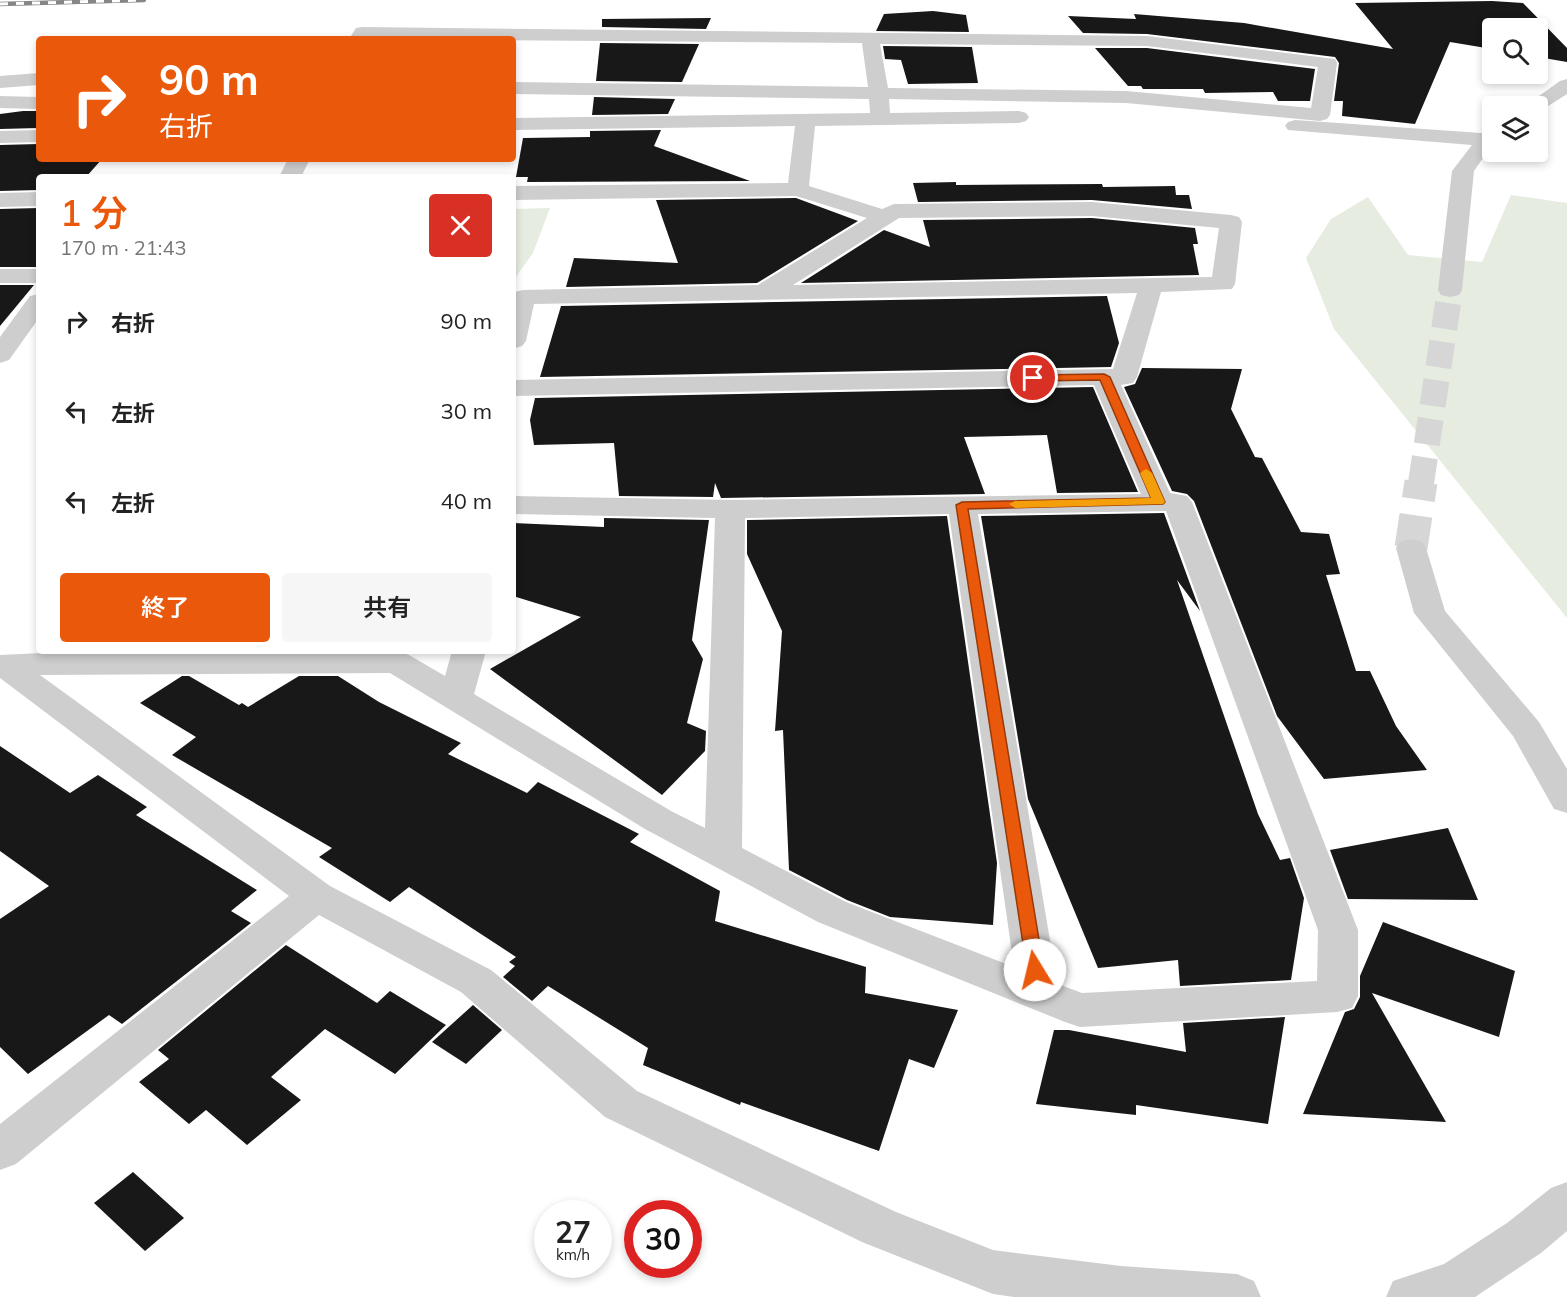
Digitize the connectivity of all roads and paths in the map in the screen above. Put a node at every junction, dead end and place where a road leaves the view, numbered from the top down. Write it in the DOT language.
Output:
graph roads {
  1 [pos="360,36"];
  2 [pos="870,38"];
  3 [pos="36,79"];
  4 [pos="0,82"];
  5 [pos="1567,85"];
  6 [pos="516,88"];
  7 [pos="879,93"];
  8 [pos="1548,97"];
  9 [pos="0,102"];
  10 [pos="36,103"];
  11 [pos="1044,117"];
  12 [pos="1134,117"];
  13 [pos="806,119"];
  14 [pos="880,119"];
  15 [pos="516,124"];
  16 [pos="36,136"];
  17 [pos="0,137"];
  18 [pos="1482,138"];
  19 [pos="1482,147"];
  20 [pos="798,189"];
  21 [pos="516,193"];
  22 [pos="36,199"];
  23 [pos="0,200"];
  24 [pos="883,216"];
  25 [pos="0,276"];
  26 [pos="36,276"];
  27 [pos="1151,285"];
  28 [pos="1450,290"];
  29 [pos="766,291"];
  30 [pos="36,305"];
  31 [pos="516,328"];
  32 [pos="0,354"];
  33 [pos="1104,377"];
  34 [pos="516,388"];
  35 [pos="1159,502"];
  36 [pos="516,505"];
  37 [pos="962,505"];
  38 [pos="730,509"];
  39 [pos="1411,548"];
  40 [pos="467,654"];
  41 [pos="66,657"];
  42 [pos="2,665"];
  43 [pos="456,698"];
  44 [pos="1567,800"];
  45 [pos="723,853"];
  46 [pos="316,896"];
  47 [pos="1025,990"];
  48 [pos="0,1150"];
  49 [pos="1567,1203"];
  50 [pos="1237,1297"];
  51 [pos="1410,1297"];
  1 -- 2 [label="street"];
  2 -- 7 [label="street"];
  2 -- 7 [label="street"];
  3 -- 4 [label="street"];
  5 -- 8 [label="street"];
  6 -- 7 [label="street"];
  7 -- 14 [label="street"];
  9 -- 10 [label="street"];
  11 -- 14 [label="street"];
  12 -- 18 [label="street"];
  13 -- 14 [label="street"];
  13 -- 15 [label="street"];
  13 -- 20 [label="street"];
  16 -- 17 [label="street"];
  19 -- 28 [label="street"];
  20 -- 21 [label="street"];
  20 -- 24 [label="street"];
  22 -- 23 [label="street"];
  24 -- 27 [label="street"];
  24 -- 29 [label="street"];
  25 -- 26 [label="street"];
  27 -- 29 [label="street"];
  27 -- 33 [label="street"];
  29 -- 31 [label="street"];
  30 -- 32 [label="street"];
  33 -- 34 [label="street"];
  33 -- 35 [label="street"];
  35 -- 37 [label="street"];
  35 -- 47 [label="street"];
  36 -- 38 [label="street"];
  37 -- 38 [label="street"];
  37 -- 47 [label="street"];
  38 -- 45 [label="street"];
  39 -- 44 [label="street"];
  40 -- 43 [label="street"];
  41 -- 42 [label="street"];
  41 -- 43 [label="street"];
  42 -- 46 [label="street"];
  43 -- 45 [label="street"];
  45 -- 47 [label="street"];
  46 -- 48 [label="street"];
  46 -- 50 [label="street"];
  49 -- 51 [label="street"];
}
